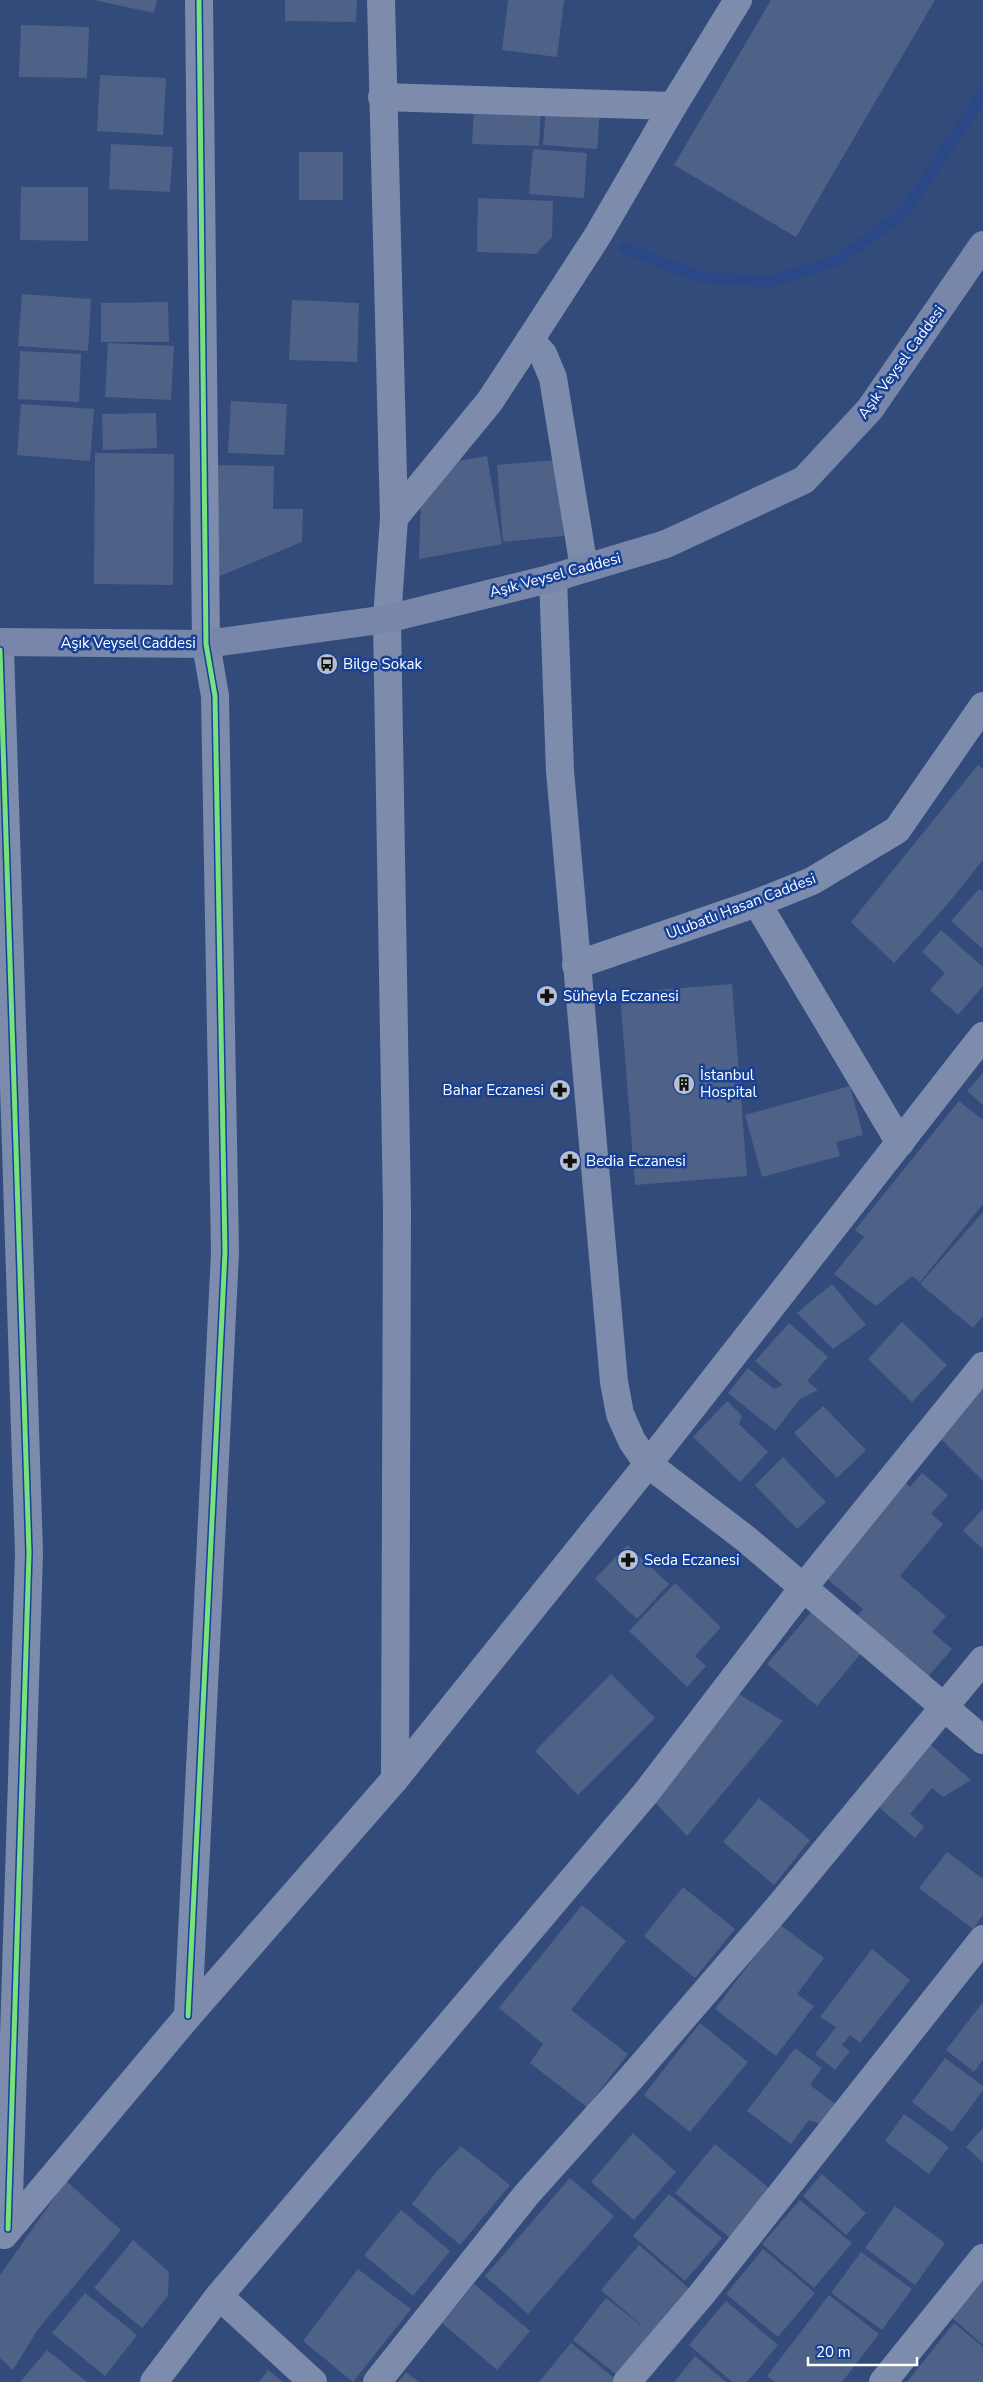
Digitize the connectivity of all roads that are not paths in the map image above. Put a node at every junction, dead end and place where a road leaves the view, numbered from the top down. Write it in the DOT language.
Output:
graph roads {
  1 [pos="199,0"];
  2 [pos="381,0"];
  3 [pos="738,0"];
  4 [pos="382,97"];
  5 [pos="673,106"];
  6 [pos="983,245"];
  7 [pos="530,340"];
  8 [pos="394,518"];
  9 [pos="584,568"];
  10 [pos="553,578"];
  11 [pos="387,619"];
  12 [pos="0,642"];
  13 [pos="206,644"];
  14 [pos="0,650"];
  15 [pos="983,706"];
  16 [pos="757,903"];
  17 [pos="576,965"];
  18 [pos="983,1036"];
  19 [pos="900,1143"];
  20 [pos="983,1366"];
  21 [pos="648,1464"];
  22 [pos="803,1588"];
  23 [pos="983,1660"];
  24 [pos="944,1707"];
  25 [pos="983,1740"];
  26 [pos="395,1780"];
  27 [pos="983,1938"];
  28 [pos="188,2016"];
  29 [pos="4,2235"];
  30 [pos="983,2258"];
  31 [pos="219,2296"];
  32 [pos="154,2382"];
  33 [pos="313,2382"];
  34 [pos="377,2382"];
  35 [pos="627,2382"];
  36 [pos="883,2382"];
  1 -- 13 [label="street"];
  2 -- 4 [label="street"];
  3 -- 5 [label="street"];
  4 -- 5 [label="street"];
  4 -- 8 [label="street"];
  5 -- 7 [label="street"];
  6 -- 9 [label="main road, Aşık Veysel Caddesi"];
  7 -- 8 [label="street"];
  7 -- 9 [label="street"];
  8 -- 11 [label="street"];
  9 -- 10 [label="main road, Aşık Veysel Caddesi"];
  10 -- 11 [label="main road, Aşık Veysel Caddesi"];
  10 -- 17 [label="street"];
  11 -- 13 [label="main road, Aşık Veysel Caddesi"];
  11 -- 26 [label="street"];
  12 -- 13 [label="main road, Aşık Veysel Caddesi"];
  13 -- 28 [label="street"];
  14 -- 29 [label="street"];
  15 -- 16 [label="street, Ulubatlı Hasan Caddesi"];
  16 -- 17 [label="street, Ulubatlı Hasan Caddesi"];
  16 -- 19 [label="street"];
  17 -- 21 [label="street"];
  18 -- 19 [label="street"];
  19 -- 21 [label="street"];
  20 -- 22 [label="street"];
  21 -- 22 [label="street"];
  21 -- 26 [label="street"];
  22 -- 24 [label="street"];
  22 -- 31 [label="street"];
  23 -- 24 [label="street"];
  24 -- 25 [label="street"];
  24 -- 34 [label="street"];
  26 -- 28 [label="street"];
  27 -- 35 [label="street"];
  28 -- 29 [label="street"];
  30 -- 36 [label="street"];
  31 -- 32 [label="street"];
  31 -- 33 [label="street"];
}
